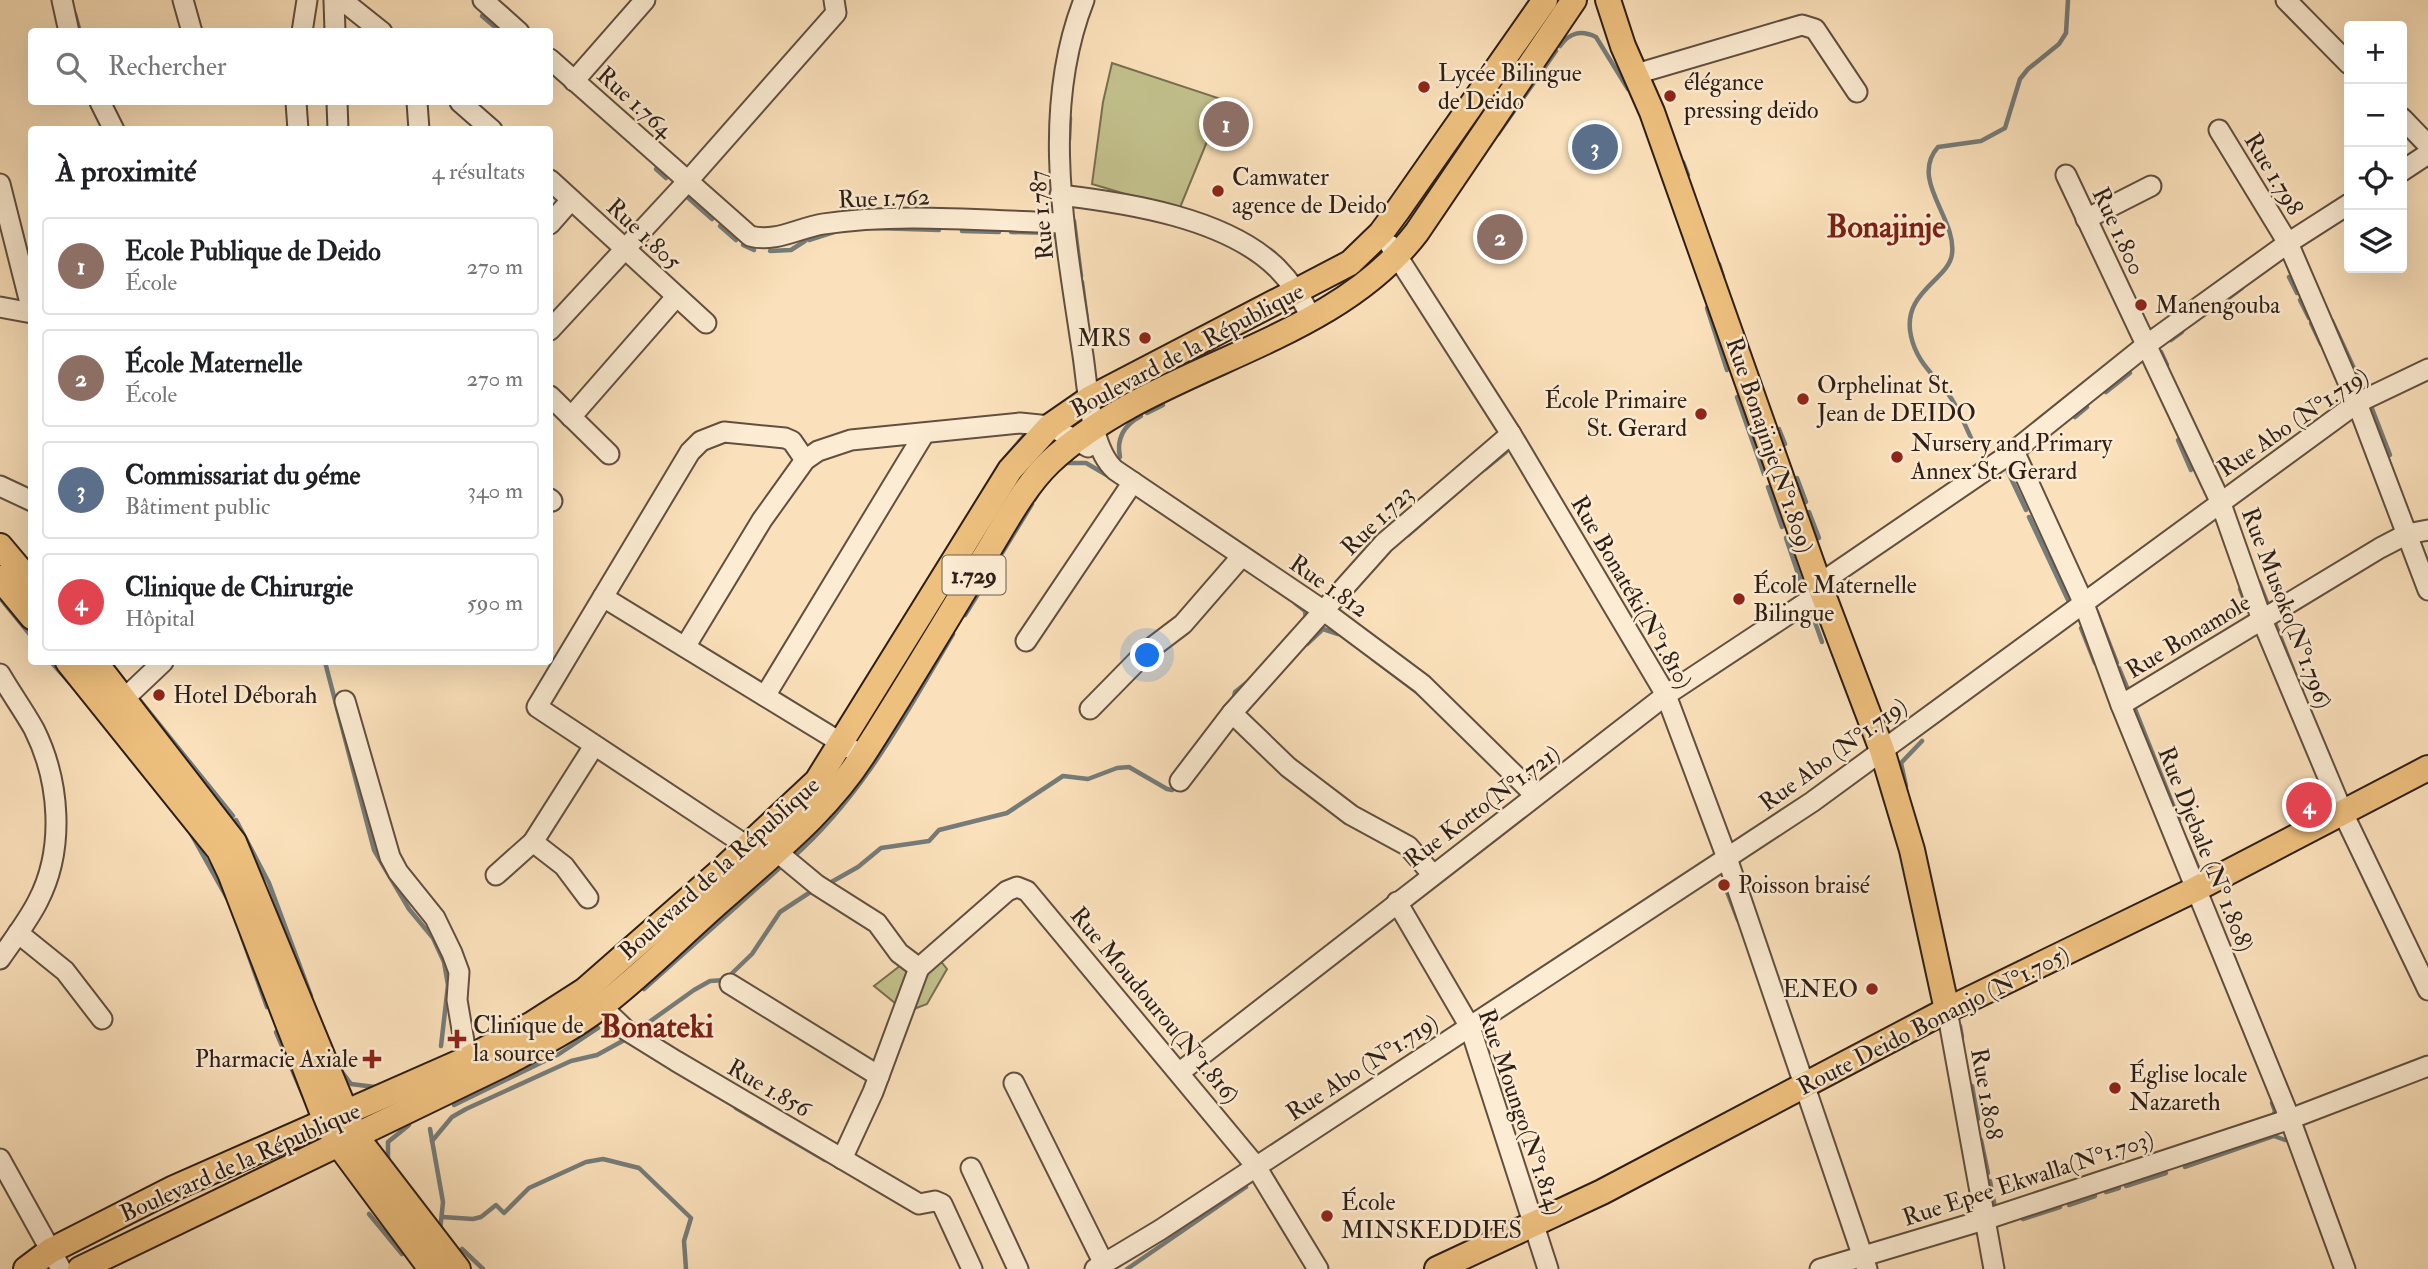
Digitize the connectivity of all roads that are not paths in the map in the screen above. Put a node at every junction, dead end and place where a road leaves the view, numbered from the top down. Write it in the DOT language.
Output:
graph roads {
  1 [pos="62,0"];
  2 [pos="183,0"];
  3 [pos="307,0"];
  4 [pos="334,0"];
  5 [pos="342,0"];
  6 [pos="483,0"];
  7 [pos="645,0"];
  8 [pos="834,0"];
  9 [pos="1084,0"];
  10 [pos="1545,0"];
  11 [pos="1574,0"];
  12 [pos="1586,0"];
  13 [pos="1608,0"];
  14 [pos="2286,0"];
  15 [pos="68,28"];
  16 [pos="191,28"];
  17 [pos="303,28"];
  18 [pos="335,28"];
  19 [pos="377,28"];
  20 [pos="514,28"];
  21 [pos="1623,46"];
  22 [pos="2344,60"];
  23 [pos="553,62"];
  24 [pos="1636,74"];
  25 [pos="574,81"];
  26 [pos="1857,92"];
  27 [pos="102,105"];
  28 [pos="296,105"];
  29 [pos="337,105"];
  30 [pos="417,105"];
  31 [pos="463,105"];
  32 [pos="2407,123"];
  33 [pos="112,126"];
  34 [pos="298,126"];
  35 [pos="338,126"];
  36 [pos="419,126"];
  37 [pos="487,126"];
  38 [pos="2219,130"];
  39 [pos="2428,145"];
  40 [pos="2428,154"];
  41 [pos="2407,168"];
  42 [pos="2066,175"];
  43 [pos="687,182"];
  44 [pos="553,183"];
  45 [pos="0,184"];
  46 [pos="2151,186"];
  47 [pos="1060,195"];
  48 [pos="571,200"];
  49 [pos="2344,207"];
  50 [pos="2086,219"];
  51 [pos="553,221"];
  52 [pos="1063,223"];
  53 [pos="1381,233"];
  54 [pos="2288,243"];
  55 [pos="625,247"];
  56 [pos="1398,255"];
  57 [pos="1297,291"];
  58 [pos="28,296"];
  59 [pos="676,297"];
  60 [pos="0,307"];
  61 [pos="28,311"];
  62 [pos="1311,317"];
  63 [pos="706,323"];
  64 [pos="553,327"];
  65 [pos="2145,346"];
  66 [pos="1180,352"];
  67 [pos="2428,369"];
  68 [pos="1191,376"];
  69 [pos="553,399"];
  70 [pos="1089,399"];
  71 [pos="2357,403"];
  72 [pos="571,417"];
  73 [pos="1050,426"];
  74 [pos="924,434"];
  75 [pos="1086,434"];
  76 [pos="1511,434"];
  77 [pos="2014,451"];
  78 [pos="609,454"];
  79 [pos="805,460"];
  80 [pos="1133,482"];
  81 [pos="0,486"];
  82 [pos="28,499"];
  83 [pos="2220,501"];
  84 [pos="2428,530"];
  85 [pos="2407,534"];
  86 [pos="0,546"];
  87 [pos="1242,556"];
  88 [pos="0,578"];
  89 [pos="28,579"];
  90 [pos="1821,588"];
  91 [pos="2428,590"];
  92 [pos="603,597"];
  93 [pos="2084,604"];
  94 [pos="1324,611"];
  95 [pos="28,612"];
  96 [pos="2262,620"];
  97 [pos="1026,641"];
  98 [pos="685,647"];
  99 [pos="70,665"];
  100 [pos="98,665"];
  101 [pos="160,665"];
  102 [pos="0,674"];
  103 [pos="1666,695"];
  104 [pos="765,696"];
  105 [pos="125,698"];
  106 [pos="345,701"];
  107 [pos="2121,705"];
  108 [pos="1090,709"];
  109 [pos="1232,713"];
  110 [pos="594,746"];
  111 [pos="852,750"];
  112 [pos="1882,750"];
  113 [pos="2428,768"];
  114 [pos="1180,780"];
  115 [pos="1535,795"];
  116 [pos="2343,813"];
  117 [pos="533,842"];
  118 [pos="747,846"];
  119 [pos="1727,858"];
  120 [pos="784,859"];
  121 [pos="1432,874"];
  122 [pos="496,875"];
  123 [pos="2196,889"];
  124 [pos="588,898"];
  125 [pos="1397,902"];
  126 [pos="18,933"];
  127 [pos="0,959"];
  128 [pos="919,968"];
  129 [pos="730,984"];
  130 [pos="2428,990"];
  131 [pos="601,1006"];
  132 [pos="1947,1010"];
  133 [pos="102,1019"];
  134 [pos="1470,1027"];
  135 [pos="467,1059"];
  136 [pos="2428,1066"];
  137 [pos="1180,1072"];
  138 [pos="879,1076"];
  139 [pos="332,1080"];
  140 [pos="1014,1083"];
  141 [pos="1805,1085"];
  142 [pos="386,1107"];
  143 [pos="2290,1119"];
  144 [pos="342,1129"];
  145 [pos="373,1158"];
  146 [pos="0,1159"];
  147 [pos="842,1159"];
  148 [pos="1255,1165"];
  149 [pos="971,1168"];
  150 [pos="1984,1220"];
  151 [pos="1534,1223"];
  152 [pos="56,1260"];
  153 [pos="1866,1262"];
  154 [pos="421,1264"];
  155 [pos="1099,1267"];
  156 [pos="26,1269"];
  157 [pos="80,1269"];
  158 [pos="458,1269"];
  159 [pos="972,1269"];
  160 [pos="1018,1269"];
  161 [pos="1318,1269"];
  162 [pos="1437,1269"];
  163 [pos="1548,1269"];
  164 [pos="1820,1269"];
  165 [pos="1994,1269"];
  166 [pos="2345,1269"];
  1 -- 15 [label="street"];
  2 -- 16 [label="street"];
  3 -- 17 [label="street"];
  4 -- 18 [label="street"];
  5 -- 19 [label="street"];
  6 -- 20 [label="street"];
  7 -- 25 [label="street"];
  8 -- 43 [label="street"];
  9 -- 47 [label="street, Rue 1.787"];
  10 -- 53 [label="main road, Boulevard de la République / 1.729"];
  11 -- 56 [label="main road, Boulevard de la République / 1.729"];
  12 -- 21 [label="main road, Rue Bonajinje(N°1.809)"];
  13 -- 21 [label="main road, Rue Bonajinje(N°1.809)"];
  14 -- 22 [label="street"];
  21 -- 24 [label="main road, Rue Bonajinje(N°1.809)"];
  23 -- 25 [label="street, Rue 1.764"];
  24 -- 26 [label="street"];
  24 -- 90 [label="main road, Rue Bonajinje(N°1.809)"];
  25 -- 43 [label="street, Rue 1.764"];
  27 -- 33 [label="street"];
  28 -- 34 [label="street"];
  29 -- 35 [label="street"];
  30 -- 36 [label="street"];
  31 -- 37 [label="street"];
  32 -- 39 [label="street"];
  38 -- 54 [label="street, Rue 1.798"];
  40 -- 41 [label="street"];
  42 -- 50 [label="street, Rue 1.800"];
  43 -- 52 [label="street, Rue 1.762"];
  43 -- 55 [label="street"];
  44 -- 48 [label="street, Rue 1.805"];
  45 -- 58 [label="street"];
  46 -- 50 [label="street"];
  47 -- 52 [label="street, Rue 1.787"];
  47 -- 57 [label="street"];
  48 -- 51 [label="street"];
  48 -- 55 [label="street, Rue 1.805"];
  49 -- 54 [label="street, Rue Kotto(N°1.721)"];
  50 -- 65 [label="street, Rue 1.800"];
  52 -- 70 [label="street, Rue 1.787"];
  53 -- 56 [label="street, Rue Bonatéki(N°1.810)"];
  53 -- 57 [label="main road, Boulevard de la République / 1.729"];
  54 -- 65 [label="street, Rue Kotto(N°1.721)"];
  54 -- 71 [label="street, Rue 1.798"];
  55 -- 59 [label="street, Rue 1.805"];
  55 -- 64 [label="street"];
  56 -- 62 [label="main road, Boulevard de la République / 1.729"];
  56 -- 76 [label="street, Rue Bonatéki(N°1.810)"];
  57 -- 62 [label="street"];
  57 -- 66 [label="main road, Boulevard de la République / 1.729"];
  59 -- 63 [label="street, Rue 1.805"];
  59 -- 72 [label="street"];
  60 -- 61 [label="street"];
  62 -- 68 [label="main road, Boulevard de la République / 1.729"];
  65 -- 77 [label="street, Rue Kotto(N°1.721)"];
  65 -- 83 [label="street, Rue Musoko(N°1.796)"];
  66 -- 68 [label="main road"];
  66 -- 70 [label="main road, Boulevard de la République / 1.729"];
  67 -- 71 [label="street, Rue Abo (N°1.719)"];
  68 -- 75 [label="main road, Boulevard de la République / 1.729"];
  69 -- 72 [label="street"];
  70 -- 73 [label="main road, Boulevard de la République / 1.729"];
  70 -- 75 [label="street, Rue 1.787"];
  71 -- 83 [label="street, Rue Abo (N°1.719)"];
  71 -- 85 [label="street, Rue 1.798"];
  72 -- 78 [label="street"];
  73 -- 74 [label="street"];
  73 -- 75 [label="street, Rue 1.812"];
  73 -- 111 [label="main road, Boulevard de la République / 1.729"];
  74 -- 79 [label="street"];
  74 -- 104 [label="street"];
  75 -- 80 [label="street, Rue 1.812"];
  75 -- 111 [label="main road, Boulevard de la République / 1.729"];
  76 -- 94 [label="street, Rue 1.723"];
  76 -- 103 [label="street, Rue Bonatéki(N°1.810)"];
  77 -- 90 [label="street, Rue Kotto(N°1.721)"];
  77 -- 93 [label="street, Rue Djebale (N° 1.808)"];
  79 -- 92 [label="street"];
  79 -- 98 [label="street"];
  80 -- 87 [label="street, Rue 1.812"];
  80 -- 97 [label="street"];
  81 -- 82 [label="street"];
  83 -- 93 [label="street, Rue Abo (N°1.719)"];
  83 -- 96 [label="street, Rue Musoko(N°1.796)"];
  84 -- 85 [label="street, Rue Bonamole"];
  85 -- 91 [label="street, Rue 1.798"];
  85 -- 96 [label="street, Rue Bonamole"];
  86 -- 89 [label="main road"];
  87 -- 94 [label="street, Rue 1.812"];
  87 -- 108 [label="street"];
  88 -- 95 [label="main road"];
  90 -- 103 [label="street, Rue Kotto(N°1.721)"];
  90 -- 112 [label="main road, Rue Bonajinje(N°1.809)"];
  92 -- 98 [label="street"];
  92 -- 110 [label="street"];
  93 -- 107 [label="street, Rue Djebale (N° 1.808)"];
  93 -- 112 [label="street, Rue Abo (N°1.719)"];
  94 -- 109 [label="street, Rue 1.723"];
  94 -- 115 [label="street, Rue 1.812"];
  96 -- 107 [label="street, Rue Bonamole"];
  96 -- 116 [label="street, Rue Musoko(N°1.796)"];
  98 -- 104 [label="street"];
  99 -- 144 [label="main road"];
  100 -- 105 [label="main road"];
  101 -- 105 [label="street"];
  102 -- 126 [label="street"];
  103 -- 115 [label="street, Rue Kotto(N°1.721)"];
  103 -- 119 [label="street, Rue Bonatéki(N°1.810)"];
  104 -- 111 [label="street"];
  105 -- 139 [label="main road"];
  106 -- 135 [label="street"];
  107 -- 123 [label="street, Rue Djebale (N° 1.808)"];
  109 -- 114 [label="street, Rue 1.723"];
  109 -- 121 [label="street"];
  110 -- 117 [label="street"];
  110 -- 118 [label="street"];
  111 -- 118 [label="main road, Boulevard de la République / 1.729"];
  111 -- 120 [label="main road, Boulevard de la République / 1.729"];
  112 -- 119 [label="street, Rue Abo (N°1.719)"];
  112 -- 132 [label="main road, Rue Bonajinje(N°1.809)"];
  113 -- 116 [label="main road, Route Deido Bonanjo (N°1.705)"];
  115 -- 121 [label="street, Rue Kotto(N°1.721)"];
  116 -- 123 [label="main road, Route Deido Bonanjo (N°1.705)"];
  116 -- 130 [label="street, Rue Musoko(N°1.796)"];
  117 -- 122 [label="street"];
  117 -- 124 [label="street"];
  118 -- 135 [label="main road, Boulevard de la République / 1.729"];
  119 -- 134 [label="street, Rue Abo (N°1.719)"];
  119 -- 141 [label="street, Rue Bonatéki(N°1.810)"];
  120 -- 128 [label="street"];
  120 -- 131 [label="main road, Boulevard de la République / 1.729"];
  121 -- 125 [label="street, Rue Kotto(N°1.721)"];
  123 -- 132 [label="main road, Route Deido Bonanjo (N°1.705)"];
  123 -- 143 [label="street, Rue Djebale (N° 1.808)"];
  125 -- 134 [label="street, Rue Moungo(N°1.814)"];
  125 -- 137 [label="street, Rue Kotto(N°1.721)"];
  126 -- 127 [label="street"];
  126 -- 133 [label="street"];
  128 -- 137 [label="street, Rue Moudourou(N°1.816)"];
  128 -- 138 [label="street"];
  129 -- 138 [label="street"];
  131 -- 142 [label="main road, Boulevard de la République / 1.729"];
  131 -- 147 [label="street, Rue 1.856"];
  132 -- 141 [label="main road, Route Deido Bonanjo (N°1.705)"];
  132 -- 150 [label="street, Rue 1.808"];
  134 -- 148 [label="street, Rue Abo (N°1.719)"];
  134 -- 151 [label="street, Rue Moungo(N°1.814)"];
  135 -- 142 [label="main road, Boulevard de la République / 1.729"];
  136 -- 143 [label="street, Rue Epee Ekwalla(N°1.703)"];
  137 -- 148 [label="street, Rue Moudourou(N°1.816)"];
  138 -- 147 [label="street"];
  139 -- 142 [label="main road"];
  139 -- 144 [label="main road"];
  140 -- 155 [label="street"];
  141 -- 151 [label="main road, Route Deido Bonanjo (N°1.705)"];
  141 -- 153 [label="street, Rue Bonatéki(N°1.810)"];
  142 -- 144 [label="main road, Boulevard de la République / 1.729"];
  142 -- 145 [label="main road"];
  143 -- 150 [label="street, Rue Epee Ekwalla(N°1.703)"];
  143 -- 166 [label="street, Rue Djebale (N° 1.808)"];
  144 -- 145 [label="main road"];
  144 -- 152 [label="main road, Boulevard de la République"];
  144 -- 154 [label="main road"];
  144 -- 157 [label="main road, Boulevard de la République"];
  145 -- 158 [label="main road"];
  146 -- 152 [label="street"];
  147 -- 159 [label="street, Rue 1.856"];
  148 -- 155 [label="street, Rue Abo (N°1.719)"];
  148 -- 161 [label="street, Rue Moudourou(N°1.816)"];
  149 -- 160 [label="street"];
  150 -- 153 [label="street, Rue Epee Ekwalla(N°1.703)"];
  150 -- 165 [label="street, Rue 1.808"];
  151 -- 162 [label="main road, Route Deido Bonanjo (N°1.705)"];
  151 -- 163 [label="street, Rue Moungo(N°1.814)"];
  152 -- 156 [label="main road, Boulevard de la République"];
  153 -- 164 [label="street, Rue Epee Ekwalla(N°1.703)"];
}
